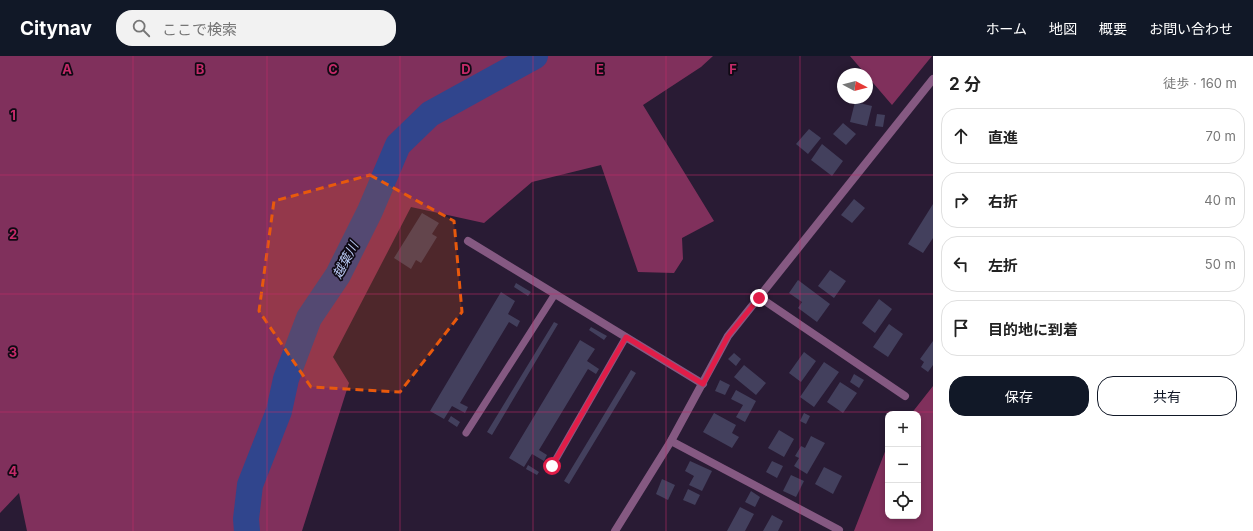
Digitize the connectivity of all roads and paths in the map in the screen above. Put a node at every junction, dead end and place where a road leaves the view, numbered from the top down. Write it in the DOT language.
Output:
graph roads {
  1 [pos="933,79"];
  2 [pos="468,241"];
  3 [pos="555,294"];
  4 [pos="759,298"];
  5 [pos="626,337"];
  6 [pos="703,384"];
  7 [pos="905,396"];
  8 [pos="466,433"];
  9 [pos="671,441"];
  10 [pos="552,466"];
  11 [pos="839,530"];
  12 [pos="615,531"];
  1 -- 4 [label="street"];
  2 -- 3 [label="street"];
  3 -- 5 [label="street"];
  3 -- 8 [label="lane"];
  4 -- 6 [label="street"];
  4 -- 7 [label="street"];
  5 -- 6 [label="street"];
  5 -- 10 [label="lane"];
  6 -- 9 [label="street"];
  9 -- 11 [label="street"];
  9 -- 12 [label="street"];
}
